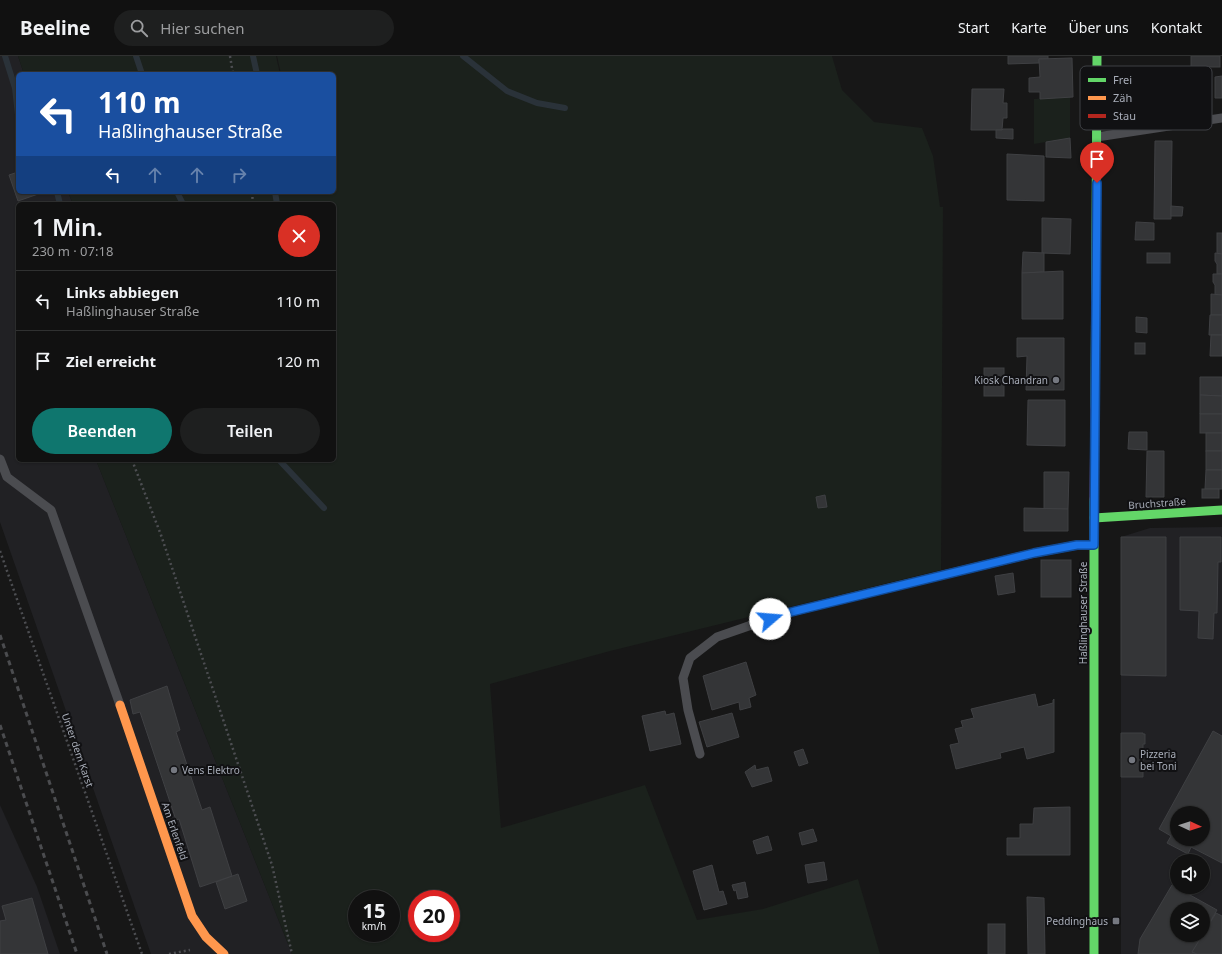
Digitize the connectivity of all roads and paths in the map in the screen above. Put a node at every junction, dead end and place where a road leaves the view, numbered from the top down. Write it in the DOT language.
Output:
graph roads {
  1 [pos="230,56"];
  2 [pos="233,72"];
  3 [pos="1222,118"];
  4 [pos="1212,120"];
  5 [pos="1097,130"];
  6 [pos="1143,130"];
  7 [pos="1097,137"];
  8 [pos="0,459"];
  9 [pos="133,462"];
  10 [pos="1222,510"];
  11 [pos="1094,518"];
  12 [pos="1094,545"];
  13 [pos="0,550"];
  14 [pos="120,705"];
  15 [pos="700,754"];
  16 [pos="142,954"];
  17 [pos="224,954"];
  18 [pos="292,954"];
  19 [pos="1094,954"];
  1 -- 2 [label="path"];
  3 -- 4 [label="lane"];
  5 -- 7 [label="main road, Haßlinghauser Straße"];
  6 -- 7 [label="lane"];
  7 -- 11 [label="main road, Haßlinghauser Straße"];
  8 -- 14 [label="lane"];
  9 -- 18 [label="path"];
  10 -- 11 [label="main road, Bruchstraße"];
  11 -- 12 [label="main road, Haßlinghauser Straße"];
  12 -- 15 [label="lane"];
  12 -- 19 [label="main road, Haßlinghauser Straße"];
  13 -- 16 [label="path, Unter dem Karst"];
  14 -- 17 [label="main road, Am Erlenfeld"];
}
